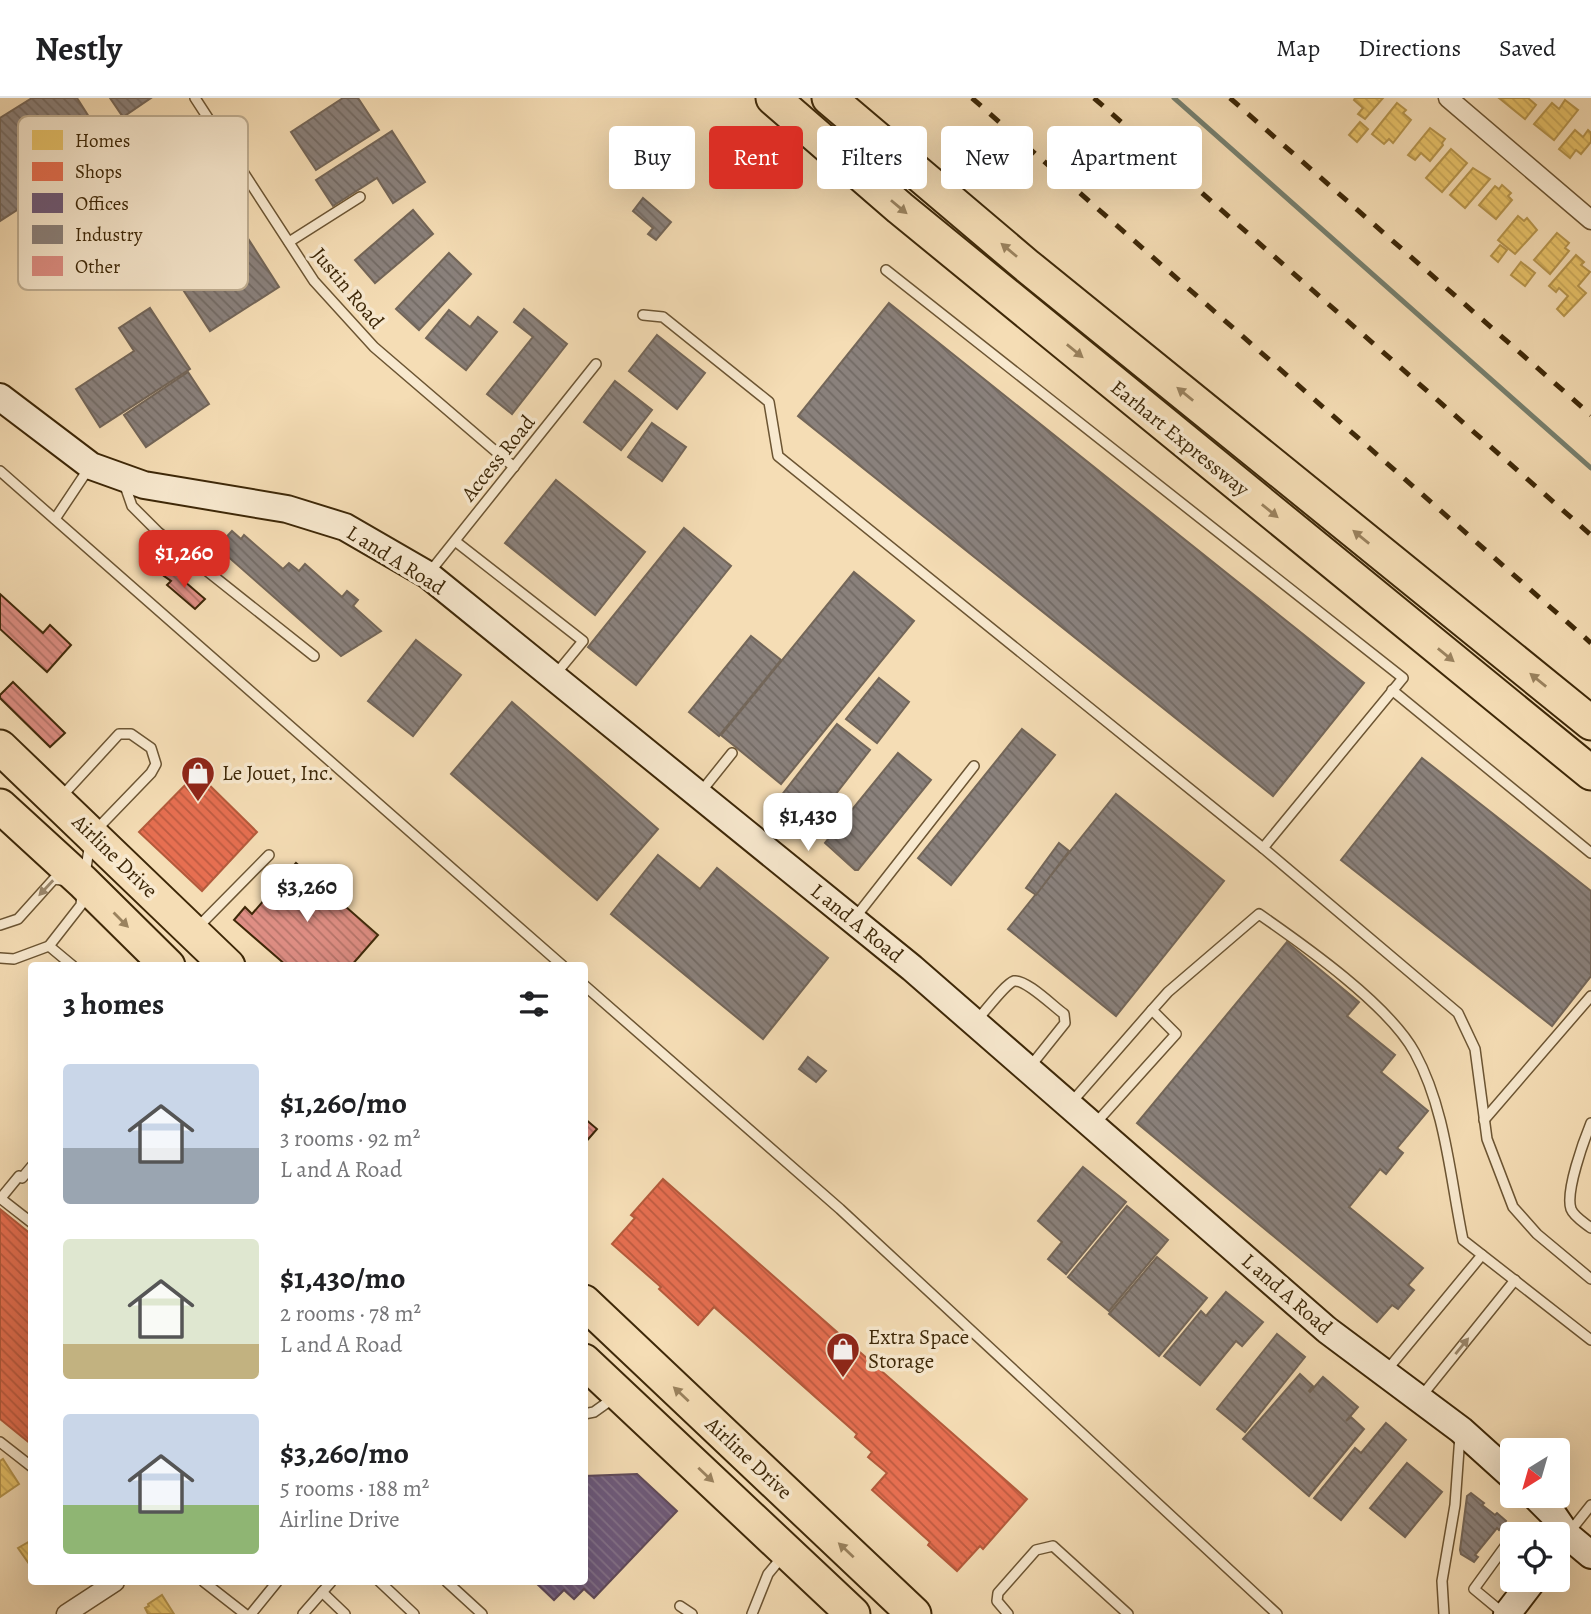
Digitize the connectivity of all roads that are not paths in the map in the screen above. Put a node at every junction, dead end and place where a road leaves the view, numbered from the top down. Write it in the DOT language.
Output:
graph roads {
  1 [pos="195,98"];
  2 [pos="773,98"];
  3 [pos="830,98"];
  4 [pos="1448,98"];
  5 [pos="207,116"];
  6 [pos="248,179"];
  7 [pos="360,197"];
  8 [pos="1591,220"];
  9 [pos="289,242"];
  10 [pos="886,270"];
  11 [pos="643,315"];
  12 [pos="596,364"];
  13 [pos="0,397"];
  14 [pos="91,466"];
  15 [pos="514,467"];
  16 [pos="0,471"];
  17 [pos="123,478"];
  18 [pos="55,519"];
  19 [pos="455,541"];
  20 [pos="428,575"];
  21 [pos="314,656"];
  22 [pos="554,677"];
  23 [pos="1392,690"];
  24 [pos="1591,723"];
  25 [pos="0,747"];
  26 [pos="732,753"];
  27 [pos="974,766"];
  28 [pos="1591,773"];
  29 [pos="698,794"];
  30 [pos="57,801"];
  31 [pos="3,813"];
  32 [pos="92,834"];
  33 [pos="1264,848"];
  34 [pos="1591,853"];
  35 [pos="269,855"];
  36 [pos="83,882"];
  37 [pos="853,920"];
  38 [pos="0,925"];
  39 [pos="193,932"];
  40 [pos="49,946"];
  41 [pos="0,958"];
  42 [pos="68,962"];
  43 [pos="164,962"];
  44 [pos="225,962"];
  45 [pos="558,962"];
  46 [pos="588,988"];
  47 [pos="1591,996"];
  48 [pos="1152,1010"];
  49 [pos="975,1023"];
  50 [pos="1028,1069"];
  51 [pos="1070,1104"];
  52 [pos="1484,1121"];
  53 [pos="1591,1123"];
  54 [pos="1093,1125"];
  55 [pos="28,1170"];
  56 [pos="0,1198"];
  57 [pos="28,1220"];
  58 [pos="1591,1228"];
  59 [pos="1482,1255"];
  60 [pos="1591,1279"];
  61 [pos="1515,1280"];
  62 [pos="588,1306"];
  63 [pos="1591,1340"];
  64 [pos="588,1365"];
  65 [pos="1385,1373"];
  66 [pos="620,1394"];
  67 [pos="1419,1399"];
  68 [pos="588,1413"];
  69 [pos="1461,1430"];
  70 [pos="0,1442"];
  71 [pos="28,1464"];
  72 [pos="1500,1465"];
  73 [pos="1591,1505"];
  74 [pos="1570,1532"];
  75 [pos="1570,1546"];
  76 [pos="787,1551"];
  77 [pos="1500,1553"];
  78 [pos="1591,1555"];
  79 [pos="110,1585"];
  80 [pos="208,1585"];
  81 [pos="275,1585"];
  82 [pos="328,1585"];
  83 [pos="383,1585"];
  84 [pos="450,1585"];
  85 [pos="322,1592"];
  86 [pos="1523,1592"];
  87 [pos="680,1605"];
  88 [pos="844,1611"];
  89 [pos="1001,1612"];
  90 [pos="66,1614"];
  91 [pos="245,1614"];
  92 [pos="251,1614"];
  93 [pos="303,1614"];
  94 [pos="345,1614"];
  95 [pos="414,1614"];
  96 [pos="482,1614"];
  97 [pos="692,1614"];
  98 [pos="752,1614"];
  99 [pos="900,1614"];
  100 [pos="914,1614"];
  101 [pos="1128,1614"];
  102 [pos="1277,1614"];
  103 [pos="1444,1614"];
  104 [pos="1506,1614"];
  1 -- 5 [label="lane, Justin Road"];
  2 -- 28 [label="highway, Earhart Expressway, one-way"];
  24 -- 3 [label="highway, Earhart Expressway, one-way"];
  4 -- 8 [label="street"];
  6 -- 9 [label="lane, Justin Road"];
  7 -- 9 [label="lane"];
  9 -- 15 [label="lane, Justin Road"];
  10 -- 23 [label="lane"];
  11 -- 33 [label="lane"];
  12 -- 15 [label="lane, Access Road"];
  13 -- 14 [label="street, L and A Road"];
  14 -- 17 [label="street, L and A Road"];
  14 -- 18 [label="lane"];
  15 -- 19 [label="lane, Access Road"];
  16 -- 18 [label="lane"];
  17 -- 20 [label="street, L and A Road"];
  17 -- 21 [label="lane"];
  18 -- 45 [label="lane"];
  19 -- 20 [label="lane, Access Road"];
  19 -- 22 [label="lane"];
  20 -- 22 [label="street, L and A Road"];
  22 -- 29 [label="street, L and A Road"];
  23 -- 33 [label="lane"];
  23 -- 34 [label="lane"];
  25 -- 30 [label="highway, Airline Drive"];
  26 -- 29 [label="lane"];
  27 -- 37 [label="lane"];
  29 -- 37 [label="street, L and A Road"];
  30 -- 32 [label="highway, Airline Drive"];
  30 -- 32 [label="lane"];
  31 -- 36 [label="highway, Airline Drive"];
  32 -- 36 [label="lane"];
  32 -- 39 [label="highway, Airline Drive"];
  33 -- 52 [label="lane"];
  35 -- 39 [label="lane"];
  36 -- 38 [label="lane, one-way"];
  36 -- 40 [label="lane"];
  36 -- 43 [label="highway, Airline Drive, one-way"];
  37 -- 49 [label="street, L and A Road"];
  39 -- 44 [label="highway, Airline Drive"];
  40 -- 41 [label="lane"];
  40 -- 42 [label="lane"];
  46 -- 102 [label="lane"];
  47 -- 52 [label="lane"];
  48 -- 51 [label="lane"];
  48 -- 54 [label="lane"];
  48 -- 59 [label="lane"];
  49 -- 50 [label="street, L and A Road"];
  49 -- 50 [label="lane"];
  50 -- 51 [label="street, L and A Road"];
  51 -- 54 [label="street, L and A Road"];
  52 -- 60 [label="lane"];
  53 -- 58 [label="lane"];
  54 -- 65 [label="street, L and A Road"];
  55 -- 56 [label="lane"];
  56 -- 57 [label="lane"];
  59 -- 61 [label="lane"];
  59 -- 65 [label="lane"];
  61 -- 63 [label="lane"];
  67 -- 61 [label="lane, one-way"];
  100 -- 62 [label="highway, Airline Drive, one-way"];
  64 -- 66 [label="highway, Airline Drive"];
  65 -- 67 [label="street, L and A Road"];
  66 -- 68 [label="lane"];
  66 -- 76 [label="highway, Airline Drive, one-way"];
  67 -- 69 [label="street, L and A Road"];
  69 -- 72 [label="street, L and A Road"];
  69 -- 103 [label="lane"];
  70 -- 71 [label="lane"];
  73 -- 74 [label="lane"];
  75 -- 78 [label="street"];
  76 -- 88 [label="highway, Airline Drive"];
  76 -- 98 [label="lane"];
  77 -- 104 [label="lane"];
  79 -- 90 [label="street"];
  80 -- 91 [label="lane"];
  81 -- 92 [label="lane"];
  82 -- 85 [label="lane"];
  83 -- 95 [label="lane"];
  84 -- 96 [label="lane"];
  85 -- 93 [label="lane"];
  85 -- 94 [label="lane"];
  86 -- 104 [label="street"];
  87 -- 97 [label="lane"];
  88 -- 99 [label="highway"];
  89 -- 101 [label="lane"];
}
